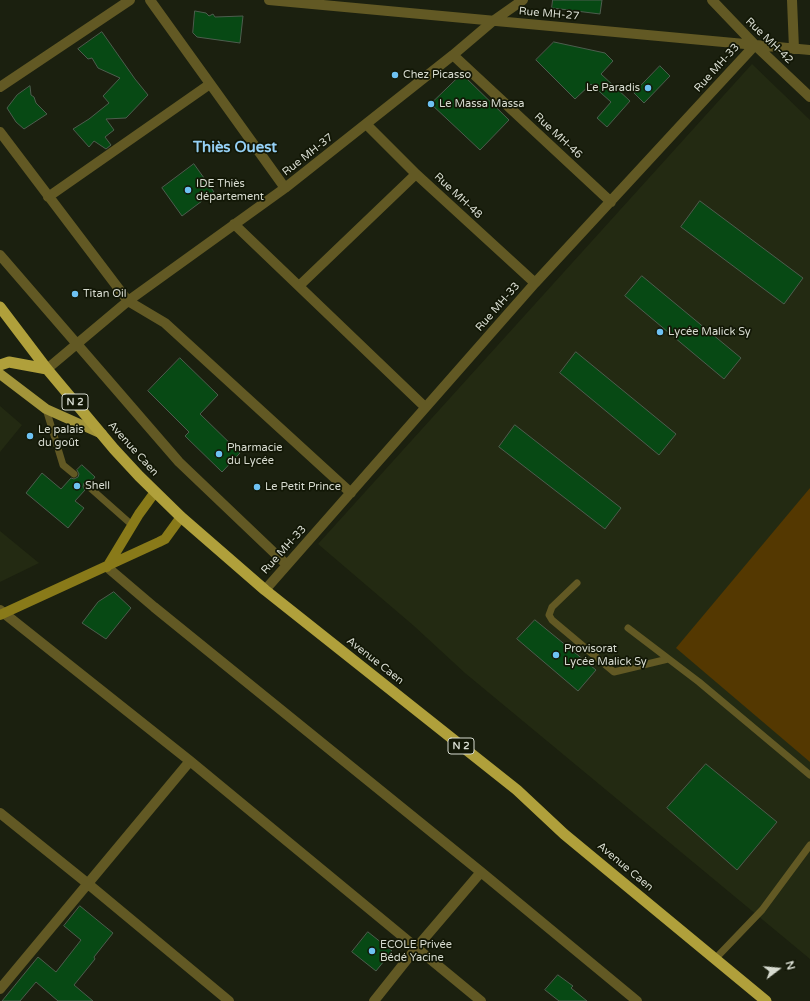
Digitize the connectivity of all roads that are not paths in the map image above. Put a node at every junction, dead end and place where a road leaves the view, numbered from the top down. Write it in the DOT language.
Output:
graph roads {
  1 [pos="130,0"];
  2 [pos="150,0"];
  3 [pos="269,0"];
  4 [pos="523,0"];
  5 [pos="712,0"];
  6 [pos="792,0"];
  7 [pos="494,21"];
  8 [pos="755,45"];
  9 [pos="794,49"];
  10 [pos="810,50"];
  11 [pos="453,55"];
  12 [pos="210,84"];
  13 [pos="0,86"];
  14 [pos="810,97"];
  15 [pos="366,124"];
  16 [pos="0,132"];
  17 [pos="416,174"];
  18 [pos="285,188"];
  19 [pos="48,197"];
  20 [pos="611,202"];
  21 [pos="234,224"];
  22 [pos="0,255"];
  23 [pos="535,283"];
  24 [pos="299,286"];
  25 [pos="128,301"];
  26 [pos="0,307"];
  27 [pos="77,344"];
  28 [pos="0,365"];
  29 [pos="47,369"];
  30 [pos="0,374"];
  31 [pos="425,407"];
  32 [pos="46,409"];
  33 [pos="102,434"];
  34 [pos="74,474"];
  35 [pos="88,486"];
  36 [pos="155,492"];
  37 [pos="351,493"];
  38 [pos="181,517"];
  39 [pos="132,525"];
  40 [pos="288,565"];
  41 [pos="107,566"];
  42 [pos="577,583"];
  43 [pos="265,590"];
  44 [pos="1,613"];
  45 [pos="628,628"];
  46 [pos="668,659"];
  47 [pos="190,761"];
  48 [pos="810,775"];
  49 [pos="0,813"];
  50 [pos="810,845"];
  51 [pos="481,872"];
  52 [pos="88,883"];
  53 [pos="417,947"];
  54 [pos="715,958"];
  55 [pos="0,989"];
  56 [pos="229,1001"];
  57 [pos="374,1001"];
  58 [pos="481,1001"];
  59 [pos="636,1001"];
  60 [pos="766,1001"];
  1 -- 13 [label="street"];
  2 -- 12 [label="street"];
  3 -- 7 [label="street, Rue MH-27"];
  4 -- 7 [label="street, Rue MH-37"];
  5 -- 8 [label="street, Rue MH-42"];
  6 -- 9 [label="street"];
  7 -- 8 [label="street, Rue MH-27"];
  7 -- 11 [label="street, Rue MH-37"];
  8 -- 9 [label="street, Rue MH-27"];
  8 -- 14 [label="street, Rue MH-42"];
  8 -- 20 [label="street, Rue MH-33"];
  9 -- 10 [label="street, Rue MH-27"];
  11 -- 15 [label="street, Rue MH-37"];
  11 -- 20 [label="street, Rue MH-46"];
  12 -- 18 [label="street"];
  12 -- 19 [label="street"];
  15 -- 17 [label="street, Rue MH-48"];
  15 -- 18 [label="street, Rue MH-37"];
  16 -- 19 [label="street"];
  17 -- 23 [label="street, Rue MH-48"];
  17 -- 24 [label="street"];
  18 -- 21 [label="street, Rue MH-37"];
  19 -- 25 [label="street"];
  20 -- 23 [label="street, Rue MH-33"];
  21 -- 24 [label="street"];
  21 -- 25 [label="street, Rue MH-37"];
  22 -- 27 [label="street"];
  23 -- 31 [label="street, Rue MH-33"];
  24 -- 31 [label="street"];
  25 -- 27 [label="street, Rue MH-37"];
  25 -- 37 [label="street"];
  26 -- 29 [label="highway, Avenue Caen / N 2"];
  27 -- 29 [label="street, Rue MH-37"];
  27 -- 40 [label="street"];
  28 -- 29 [label="highway"];
  29 -- 33 [label="highway, Avenue Caen / N 2"];
  30 -- 32 [label="main road"];
  31 -- 37 [label="street, Rue MH-33"];
  32 -- 33 [label="main road"];
  32 -- 34 [label="lane"];
  33 -- 36 [label="highway, Avenue Caen / N 2"];
  35 -- 39 [label="lane"];
  36 -- 38 [label="highway, Avenue Caen / N 2"];
  36 -- 39 [label="main road"];
  37 -- 40 [label="street, Rue MH-33"];
  38 -- 41 [label="main road"];
  38 -- 43 [label="highway, Avenue Caen / N 2"];
  39 -- 41 [label="main road"];
  40 -- 43 [label="street, Rue MH-33"];
  41 -- 44 [label="main road"];
  41 -- 51 [label="street"];
  42 -- 46 [label="lane"];
  43 -- 54 [label="highway, Avenue Caen / N 2"];
  44 -- 47 [label="street"];
  45 -- 46 [label="lane"];
  46 -- 48 [label="lane"];
  47 -- 52 [label="street"];
  47 -- 53 [label="street"];
  49 -- 52 [label="street"];
  50 -- 54 [label="lane"];
  51 -- 53 [label="street"];
  51 -- 59 [label="street"];
  52 -- 55 [label="street"];
  52 -- 56 [label="street"];
  53 -- 57 [label="street"];
  53 -- 58 [label="street"];
  54 -- 60 [label="highway, Avenue Caen / N 2"];
}
